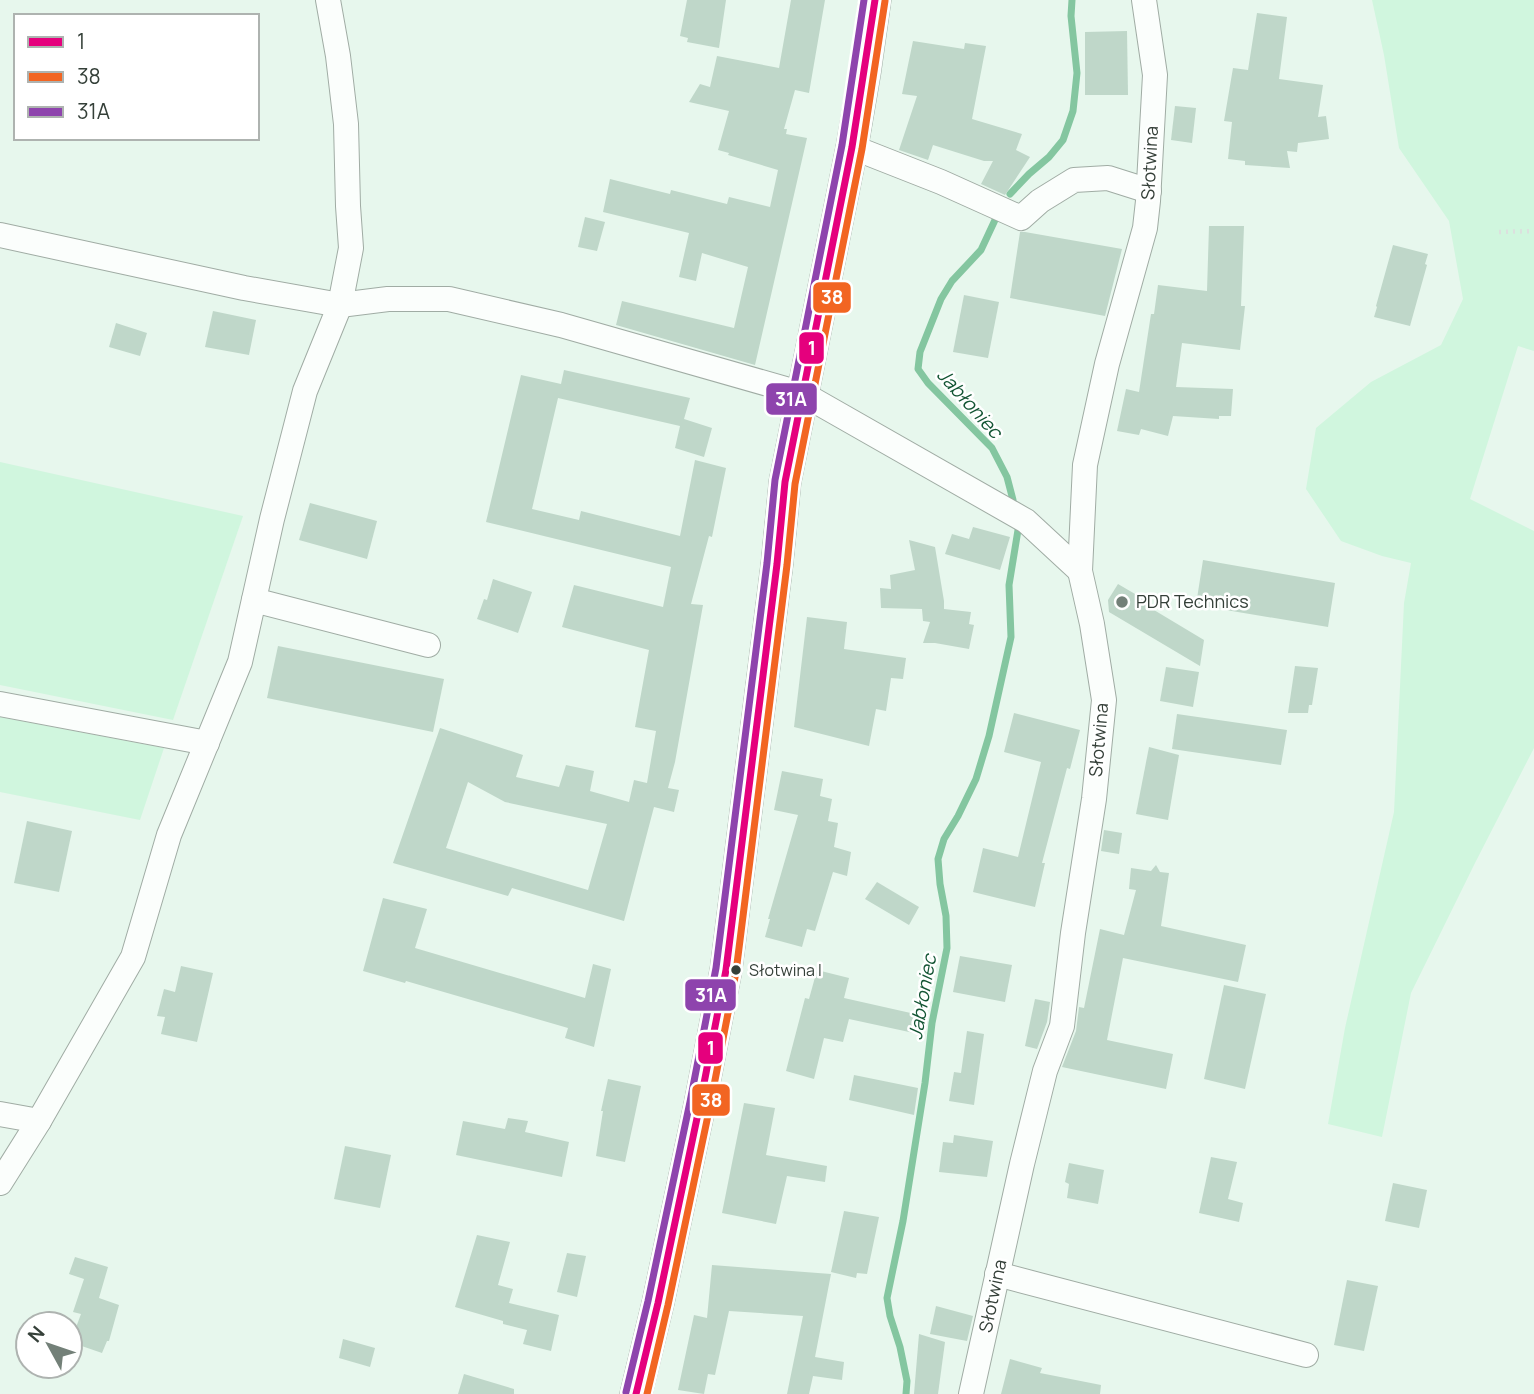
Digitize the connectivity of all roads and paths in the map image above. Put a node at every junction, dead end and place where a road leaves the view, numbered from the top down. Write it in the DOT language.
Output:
graph roads {
  1 [pos="328,0"];
  2 [pos="875,0"];
  3 [pos="1144,0"];
  4 [pos="852,147"];
  5 [pos="1149,191"];
  6 [pos="1534,231"];
  7 [pos="1499,232"];
  8 [pos="0,235"];
  9 [pos="340,305"];
  10 [pos="803,394"];
  11 [pos="1080,571"];
  12 [pos="254,600"];
  13 [pos="428,645"];
  14 [pos="0,704"];
  15 [pos="206,743"];
  16 [pos="0,1114"];
  17 [pos="38,1121"];
  18 [pos="0,1183"];
  19 [pos="997,1274"];
  20 [pos="1306,1354"];
  21 [pos="636,1394"];
  22 [pos="971,1394"];
  1 -- 9 [label="street"];
  2 -- 4 [label="main road"];
  3 -- 5 [label="street, Słotwina"];
  4 -- 5 [label="street"];
  4 -- 10 [label="main road"];
  5 -- 11 [label="street, Słotwina"];
  6 -- 7 [label="path"];
  8 -- 9 [label="street"];
  9 -- 10 [label="street"];
  9 -- 12 [label="street"];
  10 -- 11 [label="street"];
  10 -- 21 [label="main road"];
  11 -- 19 [label="street, Słotwina"];
  12 -- 13 [label="street"];
  12 -- 15 [label="street"];
  14 -- 15 [label="street"];
  15 -- 17 [label="street"];
  16 -- 17 [label="street"];
  17 -- 18 [label="street"];
  19 -- 20 [label="street"];
  19 -- 22 [label="street, Słotwina"];
}
